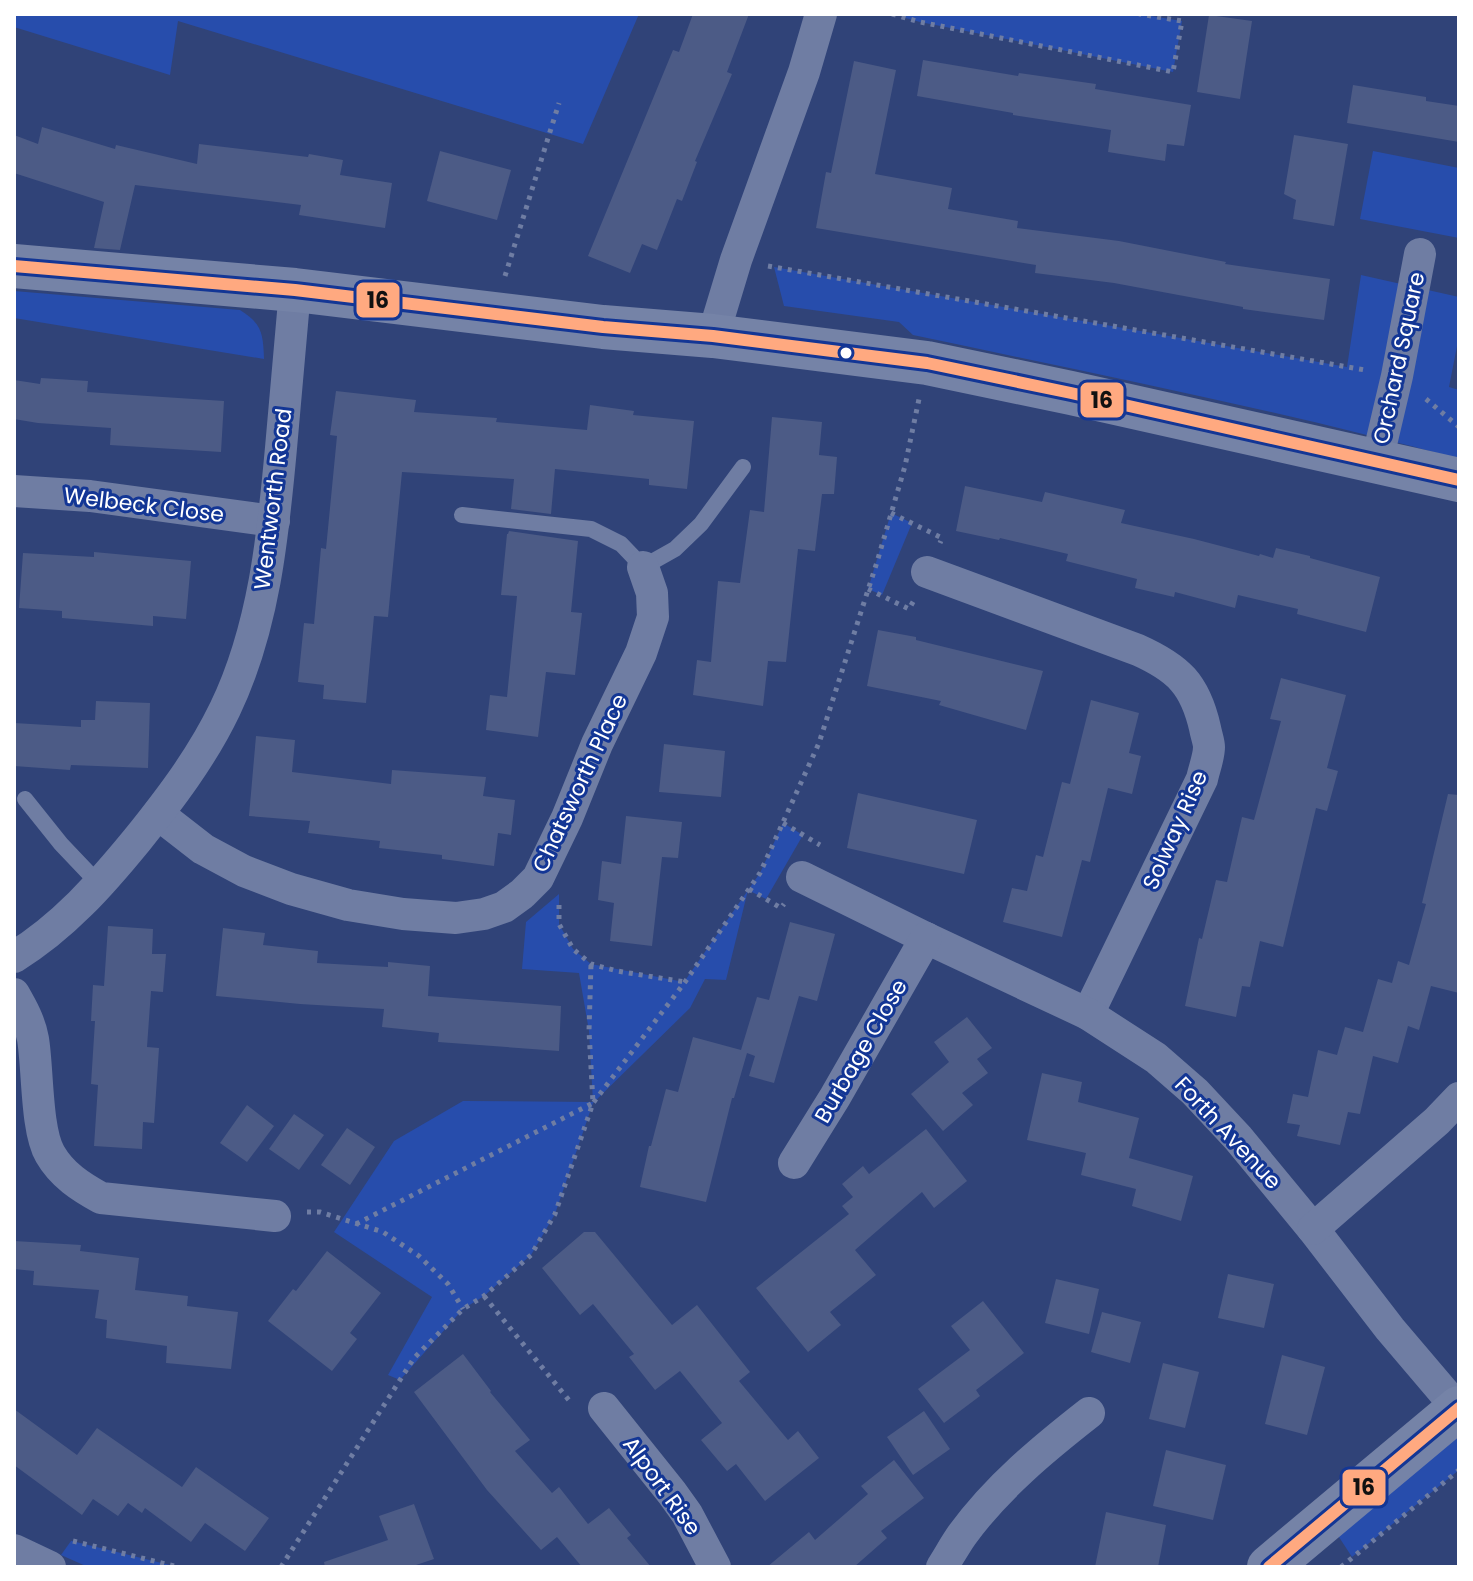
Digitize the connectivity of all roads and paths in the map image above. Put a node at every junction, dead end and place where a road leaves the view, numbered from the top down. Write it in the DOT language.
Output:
graph roads {
  1 [pos="821,14"];
  2 [pos="892,14"];
  3 [pos="1139,14"];
  4 [pos="559,103"];
  5 [pos="1420,254"];
  6 [pos="736,260"];
  7 [pos="14,266"];
  8 [pos="295,290"];
  9 [pos="492,315"];
  10 [pos="713,336"];
  11 [pos="927,363"];
  12 [pos="1397,376"];
  13 [pos="1459,427"];
  14 [pos="1377,461"];
  15 [pos="743,467"];
  16 [pos="1459,480"];
  17 [pos="14,491"];
  18 [pos="462,515"];
  19 [pos="274,521"];
  20 [pos="643,567"];
  21 [pos="927,572"];
  22 [pos="25,799"];
  23 [pos="158,814"];
  24 [pos="547,859"];
  25 [pos="802,877"];
  26 [pos="99,884"];
  27 [pos="926,938"];
  28 [pos="14,957"];
  29 [pos="591,964"];
  30 [pos="685,982"];
  31 [pos="14,994"];
  32 [pos="1088,1014"];
  33 [pos="1459,1098"];
  34 [pos="593,1103"];
  35 [pos="794,1163"];
  36 [pos="275,1216"];
  37 [pos="356,1224"];
  38 [pos="1313,1229"];
  39 [pos="484,1296"];
  40 [pos="463,1309"];
  41 [pos="604,1408"];
  42 [pos="1459,1409"];
  43 [pos="1089,1413"];
  44 [pos="1459,1470"];
  45 [pos="71,1541"];
  46 [pos="14,1550"];
  47 [pos="50,1567"];
  48 [pos="178,1567"];
  49 [pos="281,1567"];
  50 [pos="715,1567"];
  51 [pos="942,1567"];
  52 [pos="1269,1567"];
  53 [pos="1341,1567"];
  1 -- 6 [label="street"];
  2 -- 3 [label="path"];
  4 -- 9 [label="path"];
  5 -- 12 [label="street, Orchard Square"];
  6 -- 10 [label="street"];
  6 -- 12 [label="path"];
  7 -- 8 [label="main road"];
  8 -- 9 [label="main road"];
  8 -- 19 [label="street, Wentworth Road"];
  9 -- 10 [label="main road"];
  10 -- 11 [label="main road"];
  11 -- 14 [label="main road"];
  11 -- 30 [label="path"];
  12 -- 13 [label="path"];
  12 -- 14 [label="street, Orchard Square"];
  14 -- 16 [label="main road"];
  15 -- 20 [label="lane"];
  17 -- 19 [label="street, Welbeck Close"];
  18 -- 20 [label="lane"];
  19 -- 23 [label="street, Wentworth Road"];
  20 -- 24 [label="street, Chatsworth Place"];
  21 -- 32 [label="street, Solway Rise"];
  22 -- 26 [label="lane"];
  23 -- 24 [label="street, Chatsworth Place"];
  23 -- 26 [label="street, Wentworth Road"];
  24 -- 29 [label="path"];
  25 -- 27 [label="street, Forth Avenue"];
  26 -- 28 [label="street, Wentworth Road"];
  27 -- 32 [label="street, Forth Avenue"];
  27 -- 35 [label="street, Burbage Close"];
  29 -- 30 [label="path"];
  29 -- 34 [label="path"];
  30 -- 34 [label="path"];
  31 -- 36 [label="street"];
  32 -- 38 [label="street, Forth Avenue"];
  33 -- 38 [label="street"];
  34 -- 37 [label="path"];
  34 -- 39 [label="path"];
  36 -- 37 [label="path"];
  37 -- 40 [label="path"];
  38 -- 42 [label="street, Forth Avenue"];
  39 -- 40 [label="path"];
  39 -- 41 [label="path"];
  40 -- 49 [label="path"];
  41 -- 50 [label="street, Alport Rise"];
  42 -- 52 [label="main road"];
  43 -- 51 [label="street"];
  44 -- 53 [label="path"];
  45 -- 48 [label="path"];
  46 -- 47 [label="street"];
}
